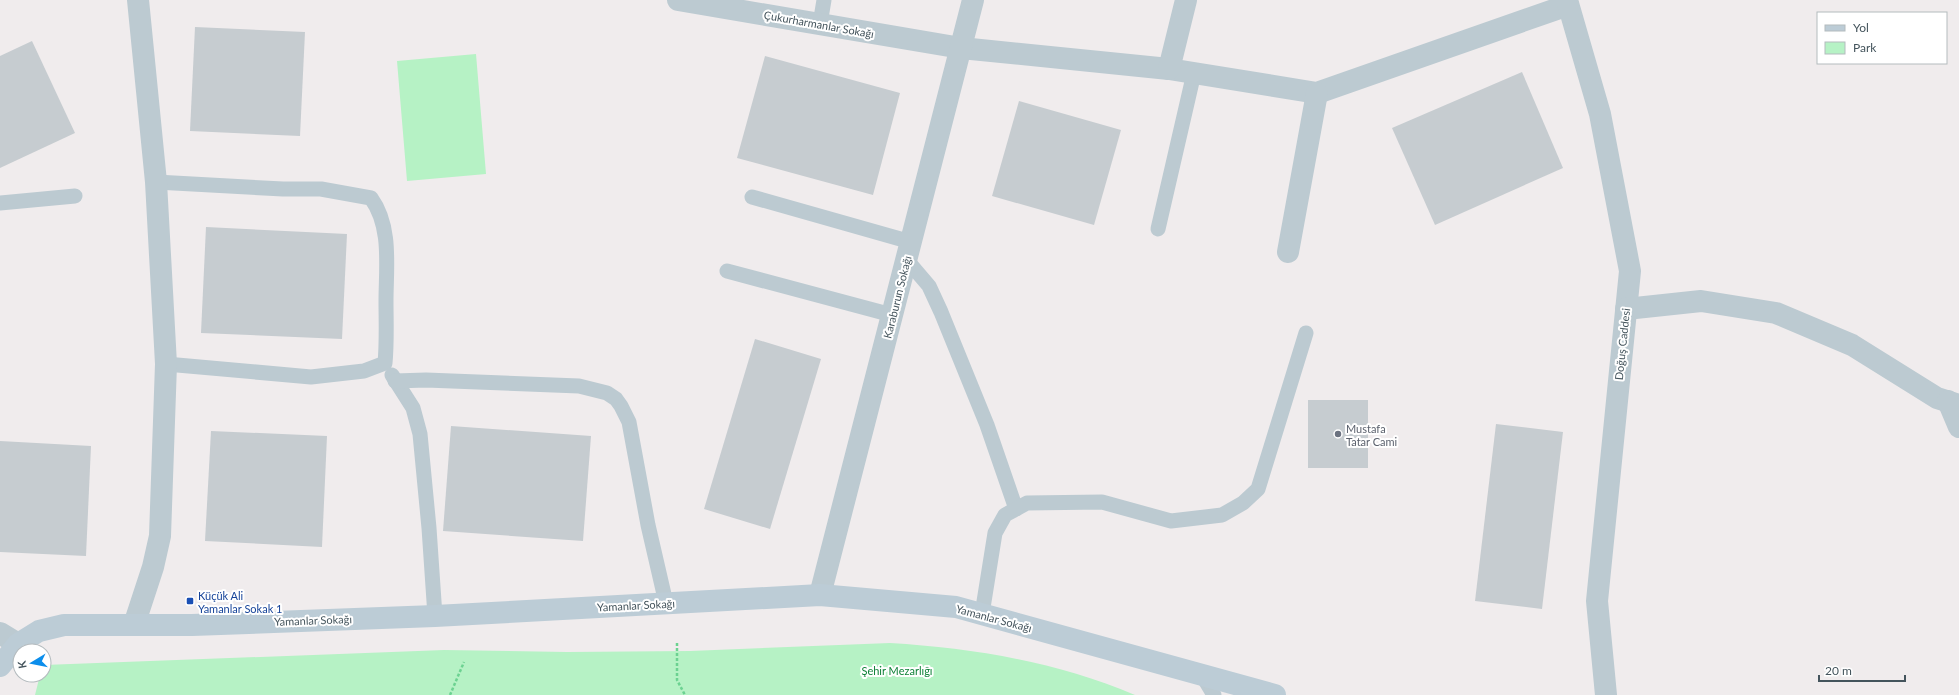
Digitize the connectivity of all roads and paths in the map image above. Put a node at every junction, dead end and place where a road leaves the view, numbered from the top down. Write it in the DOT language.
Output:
graph roads {
  1 [pos="138,0"];
  2 [pos="678,0"];
  3 [pos="824,0"];
  4 [pos="973,0"];
  5 [pos="1186,0"];
  6 [pos="1572,2"];
  7 [pos="820,24"];
  8 [pos="961,48"];
  9 [pos="1169,69"];
  10 [pos="1194,73"];
  11 [pos="1317,92"];
  12 [pos="156,182"];
  13 [pos="75,196"];
  14 [pos="752,197"];
  15 [pos="0,203"];
  16 [pos="1158,229"];
  17 [pos="909,250"];
  18 [pos="1288,252"];
  19 [pos="726,271"];
  20 [pos="1626,309"];
  21 [pos="892,315"];
  22 [pos="1306,333"];
  23 [pos="385,363"];
  24 [pos="166,364"];
  25 [pos="395,381"];
  26 [pos="1954,403"];
  27 [pos="1959,427"];
  28 [pos="1016,509"];
  29 [pos="820,595"];
  30 [pos="666,603"];
  31 [pos="982,614"];
  32 [pos="435,616"];
  33 [pos="134,625"];
  34 [pos="9,639"];
  35 [pos="677,643"];
  36 [pos="464,662"];
  37 [pos="0,666"];
  38 [pos="1202,675"];
  39 [pos="450,695"];
  40 [pos="685,695"];
  41 [pos="1214,695"];
  42 [pos="1275,695"];
  43 [pos="1606,695"];
  1 -- 12 [label="street"];
  2 -- 7 [label="street, Çukurharmanlar Sokağı"];
  3 -- 7 [label="lane"];
  4 -- 8 [label="street, Karaburun Sokağı"];
  5 -- 9 [label="street"];
  6 -- 11 [label="street"];
  6 -- 20 [label="street, Doğuş Caddesi"];
  7 -- 8 [label="street, Çukurharmanlar Sokağı"];
  8 -- 9 [label="street, Çukurharmanlar Sokağı"];
  8 -- 17 [label="street, Karaburun Sokağı"];
  9 -- 10 [label="street, Çukurharmanlar Sokağı"];
  10 -- 11 [label="street, Çukurharmanlar Sokağı"];
  10 -- 16 [label="lane"];
  11 -- 18 [label="street"];
  12 -- 23 [label="lane"];
  12 -- 24 [label="street"];
  13 -- 15 [label="lane"];
  14 -- 17 [label="lane"];
  17 -- 21 [label="street, Karaburun Sokağı"];
  17 -- 28 [label="lane"];
  19 -- 21 [label="lane"];
  20 -- 26 [label="street"];
  20 -- 43 [label="street, Doğuş Caddesi"];
  21 -- 29 [label="street, Karaburun Sokağı"];
  22 -- 28 [label="lane"];
  23 -- 24 [label="lane"];
  23 -- 25 [label="lane"];
  24 -- 33 [label="street"];
  25 -- 30 [label="lane"];
  25 -- 32 [label="lane"];
  26 -- 27 [label="street"];
  28 -- 31 [label="lane"];
  29 -- 30 [label="street, Yamanlar Sokağı"];
  29 -- 31 [label="street, Yamanlar Sokağı"];
  30 -- 32 [label="street, Yamanlar Sokağı"];
  31 -- 38 [label="street, Yamanlar Sokağı"];
  32 -- 33 [label="street, Yamanlar Sokağı"];
  33 -- 34 [label="street, Yamanlar Sokağı"];
  34 -- 37 [label="street, Yamanlar Sokağı"];
  35 -- 40 [label="path"];
  36 -- 39 [label="path"];
  38 -- 41 [label="lane"];
  38 -- 42 [label="street, Yamanlar Sokağı"];
}
